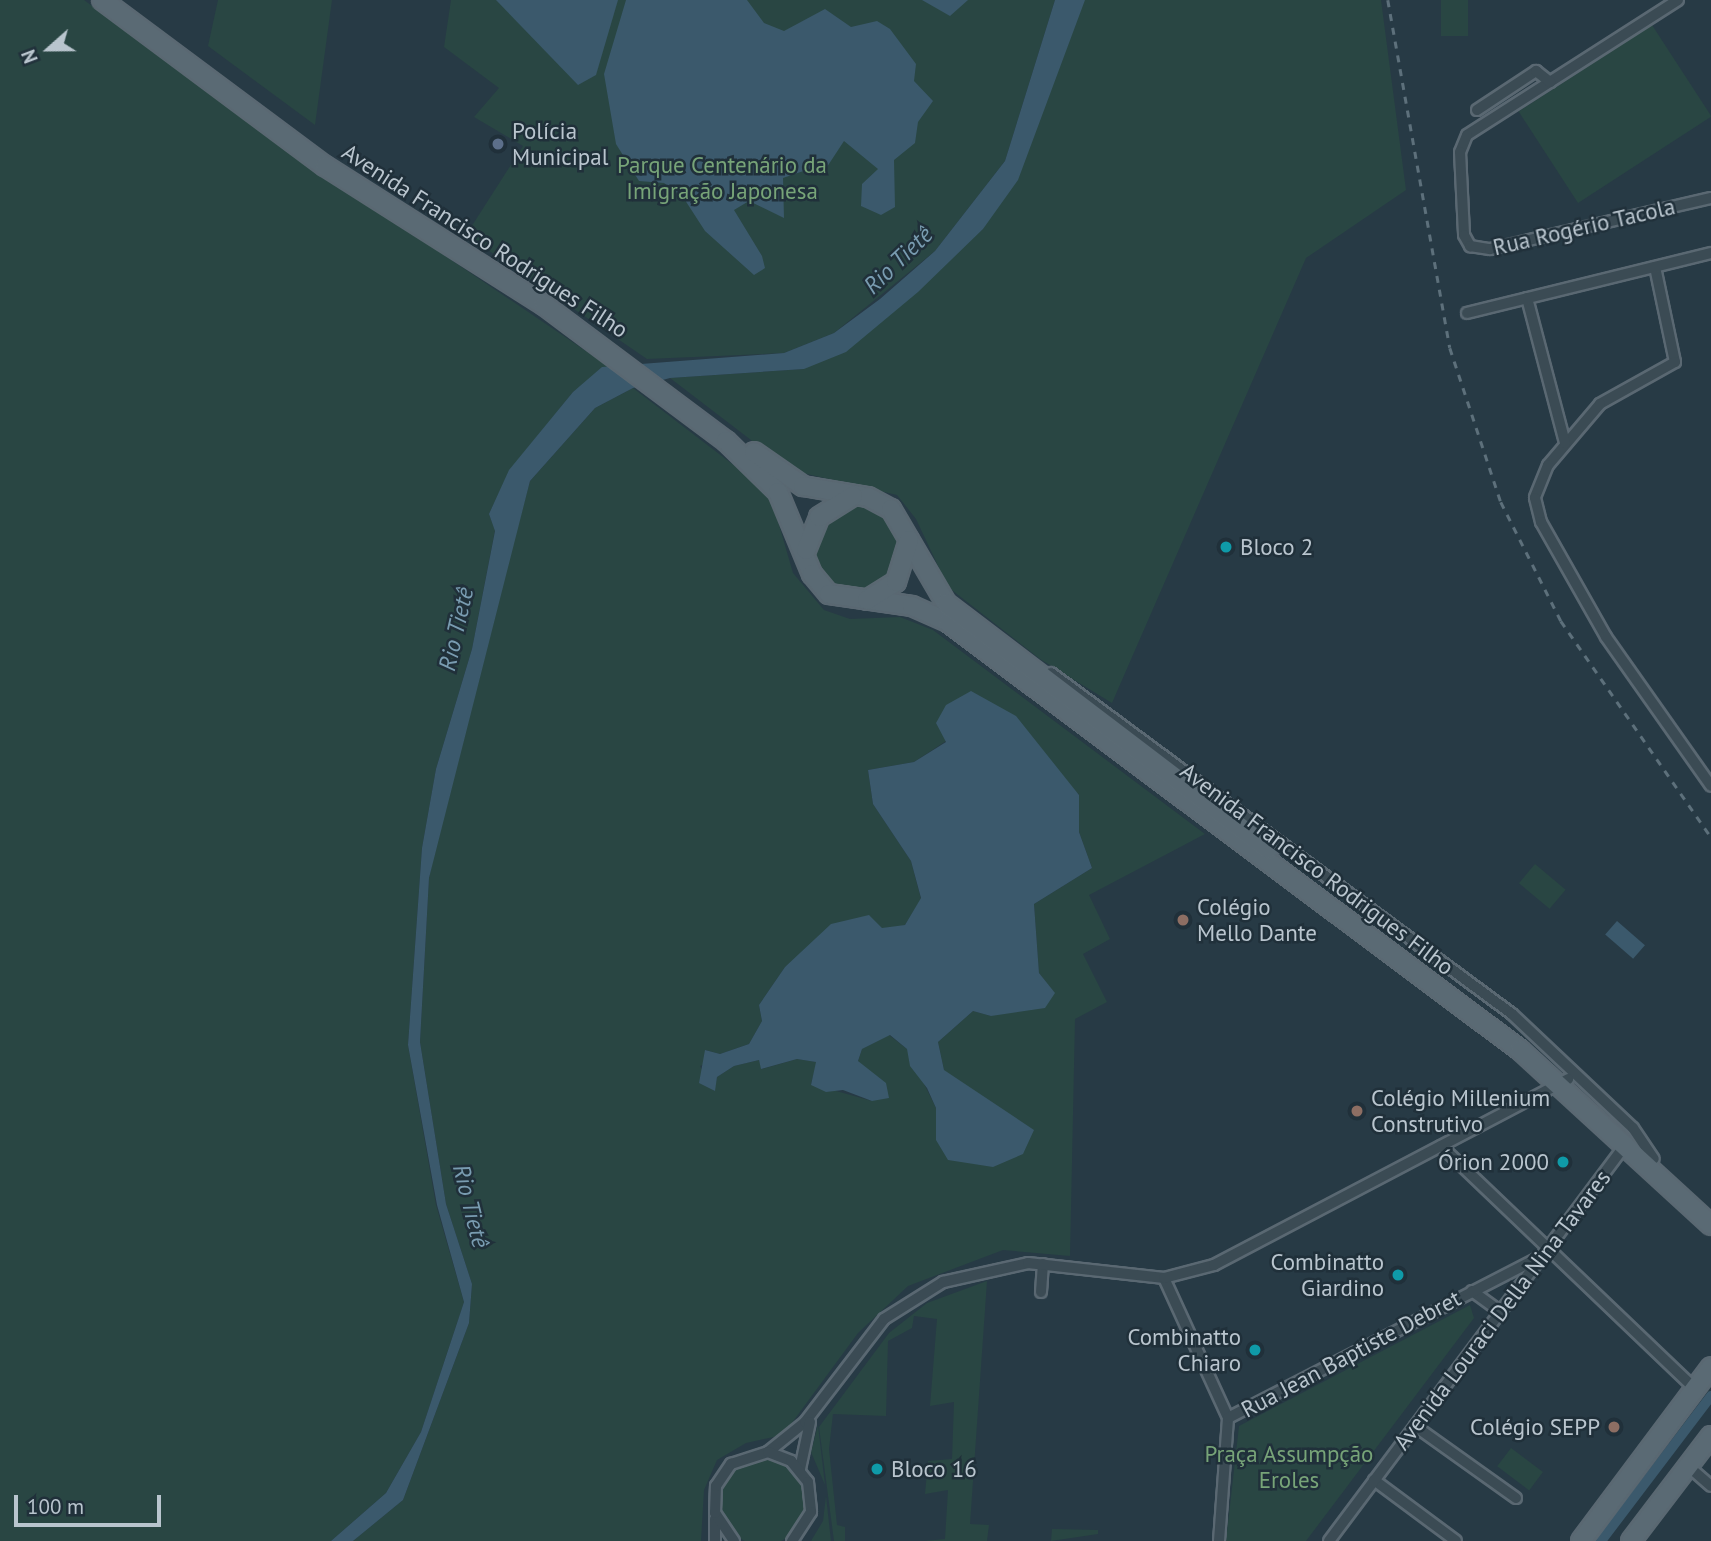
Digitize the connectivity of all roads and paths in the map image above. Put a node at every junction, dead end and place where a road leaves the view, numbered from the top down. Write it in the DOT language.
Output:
graph roads {
  1 [pos="102,0"];
  2 [pos="118,0"];
  3 [pos="1678,0"];
  4 [pos="1550,82"];
  5 [pos="1477,110"];
  6 [pos="1711,198"];
  7 [pos="1711,253"];
  8 [pos="1655,267"];
  9 [pos="1527,298"];
  10 [pos="1467,313"];
  11 [pos="608,345"];
  12 [pos="676,396"];
  13 [pos="1565,443"];
  14 [pos="853,496"];
  15 [pos="909,536"];
  16 [pos="805,553"];
  17 [pos="864,601"];
  18 [pos="965,618"];
  19 [pos="1711,786"];
  20 [pos="1563,1082"];
  21 [pos="1441,1146"];
  22 [pos="1624,1146"];
  23 [pos="1654,1159"];
  24 [pos="1711,1212"];
  25 [pos="1711,1226"];
  26 [pos="1549,1252"];
  27 [pos="1043,1264"];
  28 [pos="1164,1278"];
  29 [pos="1472,1291"];
  30 [pos="1041,1292"];
  31 [pos="1502,1313"];
  32 [pos="1711,1367"];
  33 [pos="1694,1388"];
  34 [pos="815,1410"];
  35 [pos="1228,1418"];
  36 [pos="1415,1426"];
  37 [pos="1711,1436"];
  38 [pos="768,1452"];
  39 [pos="1688,1466"];
  40 [pos="800,1469"];
  41 [pos="1374,1480"];
  42 [pos="1711,1486"];
  43 [pos="1516,1498"];
  44 [pos="715,1513"];
  45 [pos="795,1540"];
  46 [pos="715,1541"];
  47 [pos="734,1541"];
  48 [pos="1219,1541"];
  49 [pos="1329,1541"];
  50 [pos="1457,1541"];
  51 [pos="1581,1541"];
  52 [pos="1632,1541"];
  1 -- 11 [label="main road, Avenida Francisco Rodrigues Filho"];
  2 -- 11 [label="main road, Avenida Francisco Rodrigues Filho"];
  3 -- 4 [label="street"];
  4 -- 5 [label="street"];
  4 -- 6 [label="street, Rua Rogério Tacola"];
  7 -- 8 [label="street"];
  8 -- 9 [label="street"];
  8 -- 13 [label="street"];
  9 -- 10 [label="street"];
  9 -- 13 [label="street"];
  11 -- 12 [label="main road, Avenida Francisco Rodrigues Filho"];
  12 -- 14 [label="main road, Avenida Francisco Rodrigues Filho"];
  12 -- 16 [label="main road, Avenida Francisco Rodrigues Filho"];
  13 -- 19 [label="street"];
  14 -- 15 [label="main road, Avenida Francisco Rodrigues Filho"];
  14 -- 16 [label="main road"];
  15 -- 17 [label="main road"];
  15 -- 18 [label="main road, Avenida Francisco Rodrigues Filho"];
  16 -- 17 [label="main road, Avenida Francisco Rodrigues Filho"];
  17 -- 20 [label="main road, Avenida Francisco Rodrigues Filho"];
  18 -- 20 [label="main road, Avenida Francisco Rodrigues Filho"];
  18 -- 23 [label="street"];
  20 -- 21 [label="street"];
  20 -- 22 [label="main road, Avenida Francisco Rodrigues Filho"];
  20 -- 23 [label="main road, Avenida Francisco Rodrigues Filho"];
  21 -- 26 [label="street"];
  21 -- 28 [label="street"];
  22 -- 25 [label="main road, Avenida Francisco Rodrigues Filho"];
  22 -- 26 [label="street, Avenida Louraci Della Nina Tavares"];
  23 -- 24 [label="main road, Avenida Francisco Rodrigues Filho"];
  26 -- 29 [label="street, Rua Jean Baptiste Debret"];
  26 -- 31 [label="street, Avenida Louraci Della Nina Tavares"];
  26 -- 33 [label="street"];
  27 -- 28 [label="street"];
  27 -- 30 [label="street"];
  27 -- 34 [label="street"];
  28 -- 35 [label="street"];
  29 -- 31 [label="street"];
  29 -- 35 [label="street, Rua Jean Baptiste Debret"];
  31 -- 36 [label="street, Avenida Louraci Della Nina Tavares"];
  32 -- 33 [label="main road"];
  33 -- 51 [label="main road"];
  34 -- 38 [label="street"];
  34 -- 40 [label="street"];
  35 -- 48 [label="street, Rua Jean Baptiste Debret"];
  36 -- 41 [label="street, Avenida Louraci Della Nina Tavares"];
  36 -- 43 [label="street"];
  37 -- 39 [label="main road"];
  38 -- 40 [label="street"];
  38 -- 44 [label="street"];
  39 -- 42 [label="street"];
  39 -- 52 [label="main road"];
  40 -- 45 [label="street"];
  41 -- 49 [label="street, Avenida Louraci Della Nina Tavares"];
  41 -- 50 [label="street"];
  44 -- 46 [label="street"];
  44 -- 47 [label="street"];
}
